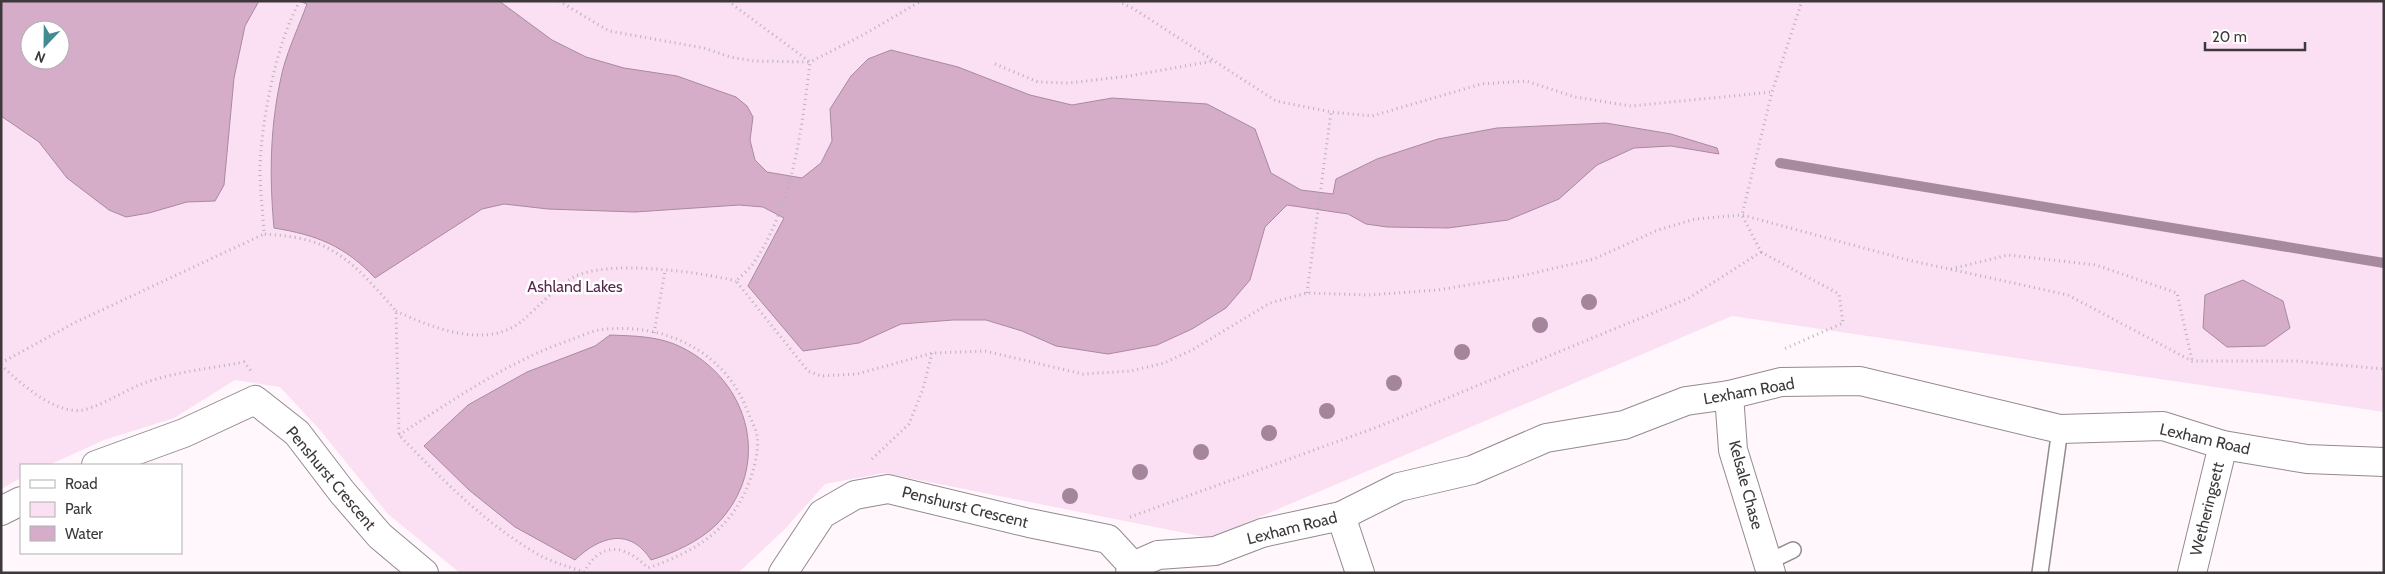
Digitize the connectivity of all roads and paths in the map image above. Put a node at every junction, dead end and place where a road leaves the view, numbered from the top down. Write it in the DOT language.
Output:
graph roads {
  1 [pos="300,1"];
  2 [pos="559,1"];
  3 [pos="728,1"];
  4 [pos="921,1"];
  5 [pos="1118,1"];
  6 [pos="1802,1"];
  7 [pos="1214,61"];
  8 [pos="810,62"];
  9 [pos="994,64"];
  10 [pos="1772,92"];
  11 [pos="1331,112"];
  12 [pos="1742,215"];
  13 [pos="264,234"];
  14 [pos="1760,252"];
  15 [pos="1949,269"];
  16 [pos="665,271"];
  17 [pos="736,281"];
  18 [pos="1308,293"];
  19 [pos="396,311"];
  20 [pos="654,333"];
  21 [pos="1781,351"];
  22 [pos="932,353"];
  23 [pos="2192,361"];
  24 [pos="1,364"];
  25 [pos="2384,369"];
  26 [pos="256,378"];
  27 [pos="1729,395"];
  28 [pos="2060,429"];
  29 [pos="399,435"];
  30 [pos="2223,445"];
  31 [pos="2384,462"];
  32 [pos="99,464"];
  33 [pos="855,495"];
  34 [pos="20,502"];
  35 [pos="1,511"];
  36 [pos="1341,516"];
  37 [pos="1108,538"];
  38 [pos="1793,550"];
  39 [pos="1770,568"];
  40 [pos="1131,570"];
  41 [pos="584,572"];
  42 [pos="424,573"];
  43 [pos="783,573"];
  44 [pos="1360,573"];
  45 [pos="2040,573"];
  46 [pos="2192,573"];
  1 -- 13 [label="path"];
  2 -- 8 [label="path"];
  3 -- 8 [label="path"];
  4 -- 8 [label="path"];
  5 -- 7 [label="path"];
  6 -- 10 [label="path"];
  7 -- 9 [label="path"];
  7 -- 11 [label="path"];
  8 -- 17 [label="path"];
  10 -- 11 [label="path"];
  10 -- 12 [label="path"];
  11 -- 18 [label="path"];
  12 -- 14 [label="path"];
  12 -- 15 [label="path"];
  12 -- 18 [label="path"];
  13 -- 19 [label="path"];
  13 -- 24 [label="path"];
  14 -- 21 [label="path"];
  14 -- 37 [label="path"];
  15 -- 23 [label="path"];
  15 -- 23 [label="path"];
  16 -- 17 [label="path"];
  16 -- 19 [label="path"];
  16 -- 20 [label="path"];
  17 -- 22 [label="path"];
  18 -- 22 [label="path"];
  19 -- 29 [label="path"];
  20 -- 29 [label="path"];
  20 -- 41 [label="path"];
  22 -- 33 [label="path"];
  23 -- 25 [label="path"];
  24 -- 26 [label="path"];
  27 -- 28 [label="street, Lexham Road"];
  27 -- 36 [label="street, Lexham Road"];
  27 -- 39 [label="street, Kelsale Chase"];
  28 -- 30 [label="street, Lexham Road"];
  28 -- 45 [label="lane"];
  29 -- 41 [label="path"];
  30 -- 31 [label="street, Lexham Road"];
  30 -- 46 [label="street, Wetheringsett"];
  32 -- 42 [label="street, Penshurst Crescent"];
  33 -- 37 [label="street, Penshurst Crescent"];
  33 -- 43 [label="street, Penshurst Crescent"];
  34 -- 35 [label="street"];
  36 -- 40 [label="street, Lexham Road"];
  36 -- 44 [label="street"];
  37 -- 40 [label="street"];
  38 -- 39 [label="lane"];
}
